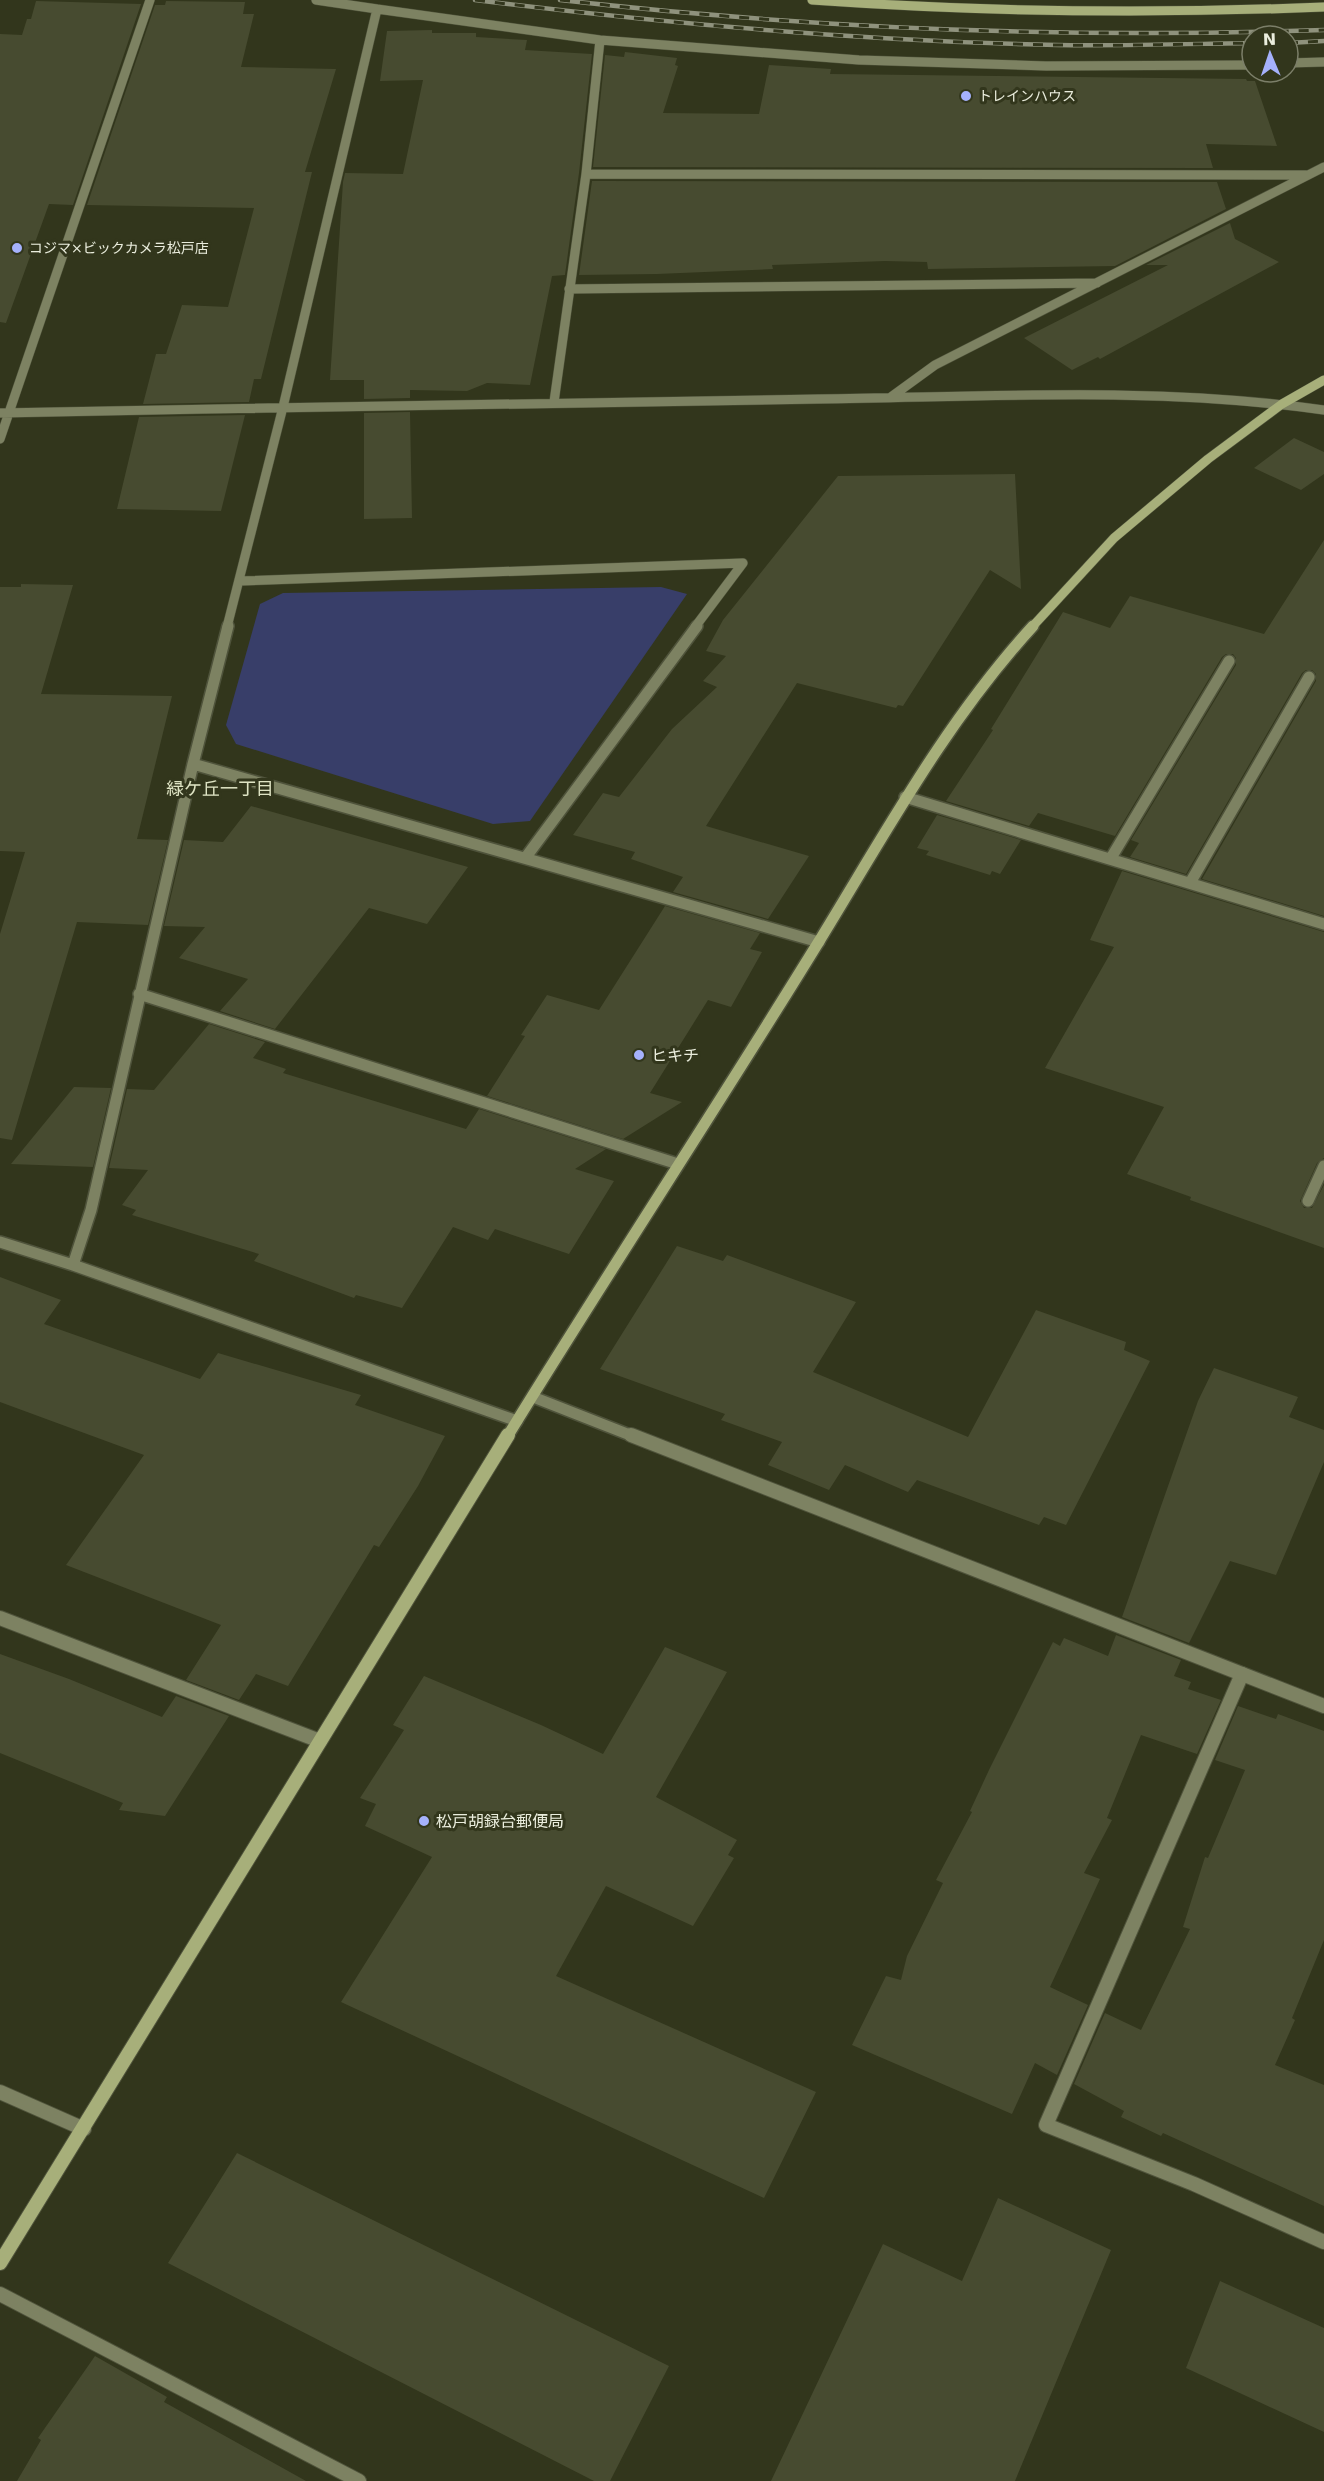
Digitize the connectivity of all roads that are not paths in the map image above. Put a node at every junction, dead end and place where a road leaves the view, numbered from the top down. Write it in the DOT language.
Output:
graph roads {
  1 [pos="150,0"];
  2 [pos="316,0"];
  3 [pos="812,0"];
  4 [pos="1324,7"];
  5 [pos="377,9"];
  6 [pos="600,40"];
  7 [pos="1324,62"];
  8 [pos="1300,63"];
  9 [pos="1240,65"];
  10 [pos="1324,166"];
  11 [pos="586,174"];
  12 [pos="1306,175"];
  13 [pos="1097,283"];
  14 [pos="569,290"];
  15 [pos="1324,380"];
  16 [pos="891,397"];
  17 [pos="554,402"];
  18 [pos="1282,404"];
  19 [pos="283,407"];
  20 [pos="1324,410"];
  21 [pos="5,413"];
  22 [pos="0,439"];
  23 [pos="240,581"];
  24 [pos="1229,661"];
  25 [pos="1309,677"];
  26 [pos="193,764"];
  27 [pos="905,797"];
  28 [pos="526,857"];
  29 [pos="1111,858"];
  30 [pos="1191,883"];
  31 [pos="1324,924"];
  32 [pos="819,942"];
  33 [pos="139,994"];
  34 [pos="678,1164"];
  35 [pos="1324,1166"];
  36 [pos="1308,1201"];
  37 [pos="0,1242"];
  38 [pos="73,1265"];
  39 [pos="533,1397"];
  40 [pos="518,1421"];
  41 [pos="0,1618"];
  42 [pos="1242,1674"];
  43 [pos="1324,1706"];
  44 [pos="320,1741"];
  45 [pos="0,2092"];
  46 [pos="84,2129"];
  47 [pos="1324,2242"];
  48 [pos="0,2263"];
  49 [pos="0,2294"];
  50 [pos="359,2481"];
  1 -- 21 [label="street"];
  2 -- 5 [label="street"];
  3 -- 4 [label="street"];
  5 -- 6 [label="street"];
  5 -- 19 [label="street"];
  6 -- 9 [label="street"];
  6 -- 11 [label="street"];
  7 -- 8 [label="street"];
  10 -- 12 [label="street"];
  11 -- 12 [label="street"];
  11 -- 14 [label="street"];
  12 -- 13 [label="street"];
  13 -- 14 [label="street"];
  13 -- 16 [label="street"];
  14 -- 17 [label="street"];
  15 -- 18 [label="street"];
  16 -- 17 [label="street"];
  16 -- 18 [label="street"];
  17 -- 19 [label="street"];
  18 -- 20 [label="street"];
  18 -- 27 [label="street"];
  19 -- 21 [label="street"];
  19 -- 23 [label="street"];
  21 -- 22 [label="street"];
  23 -- 26 [label="street"];
  23 -- 28 [label="street"];
  24 -- 29 [label="street"];
  25 -- 30 [label="street"];
  26 -- 28 [label="street"];
  26 -- 33 [label="street"];
  27 -- 29 [label="street"];
  27 -- 32 [label="street"];
  28 -- 32 [label="street"];
  29 -- 30 [label="street"];
  30 -- 31 [label="street"];
  32 -- 34 [label="street"];
  33 -- 34 [label="street"];
  33 -- 38 [label="street"];
  34 -- 39 [label="street"];
  35 -- 36 [label="street"];
  37 -- 38 [label="street"];
  38 -- 40 [label="street"];
  39 -- 40 [label="street"];
  39 -- 42 [label="street"];
  40 -- 44 [label="street"];
  41 -- 44 [label="street"];
  42 -- 43 [label="street"];
  42 -- 47 [label="street"];
  44 -- 46 [label="street"];
  45 -- 46 [label="street"];
  46 -- 48 [label="street"];
  49 -- 50 [label="street"];
}
